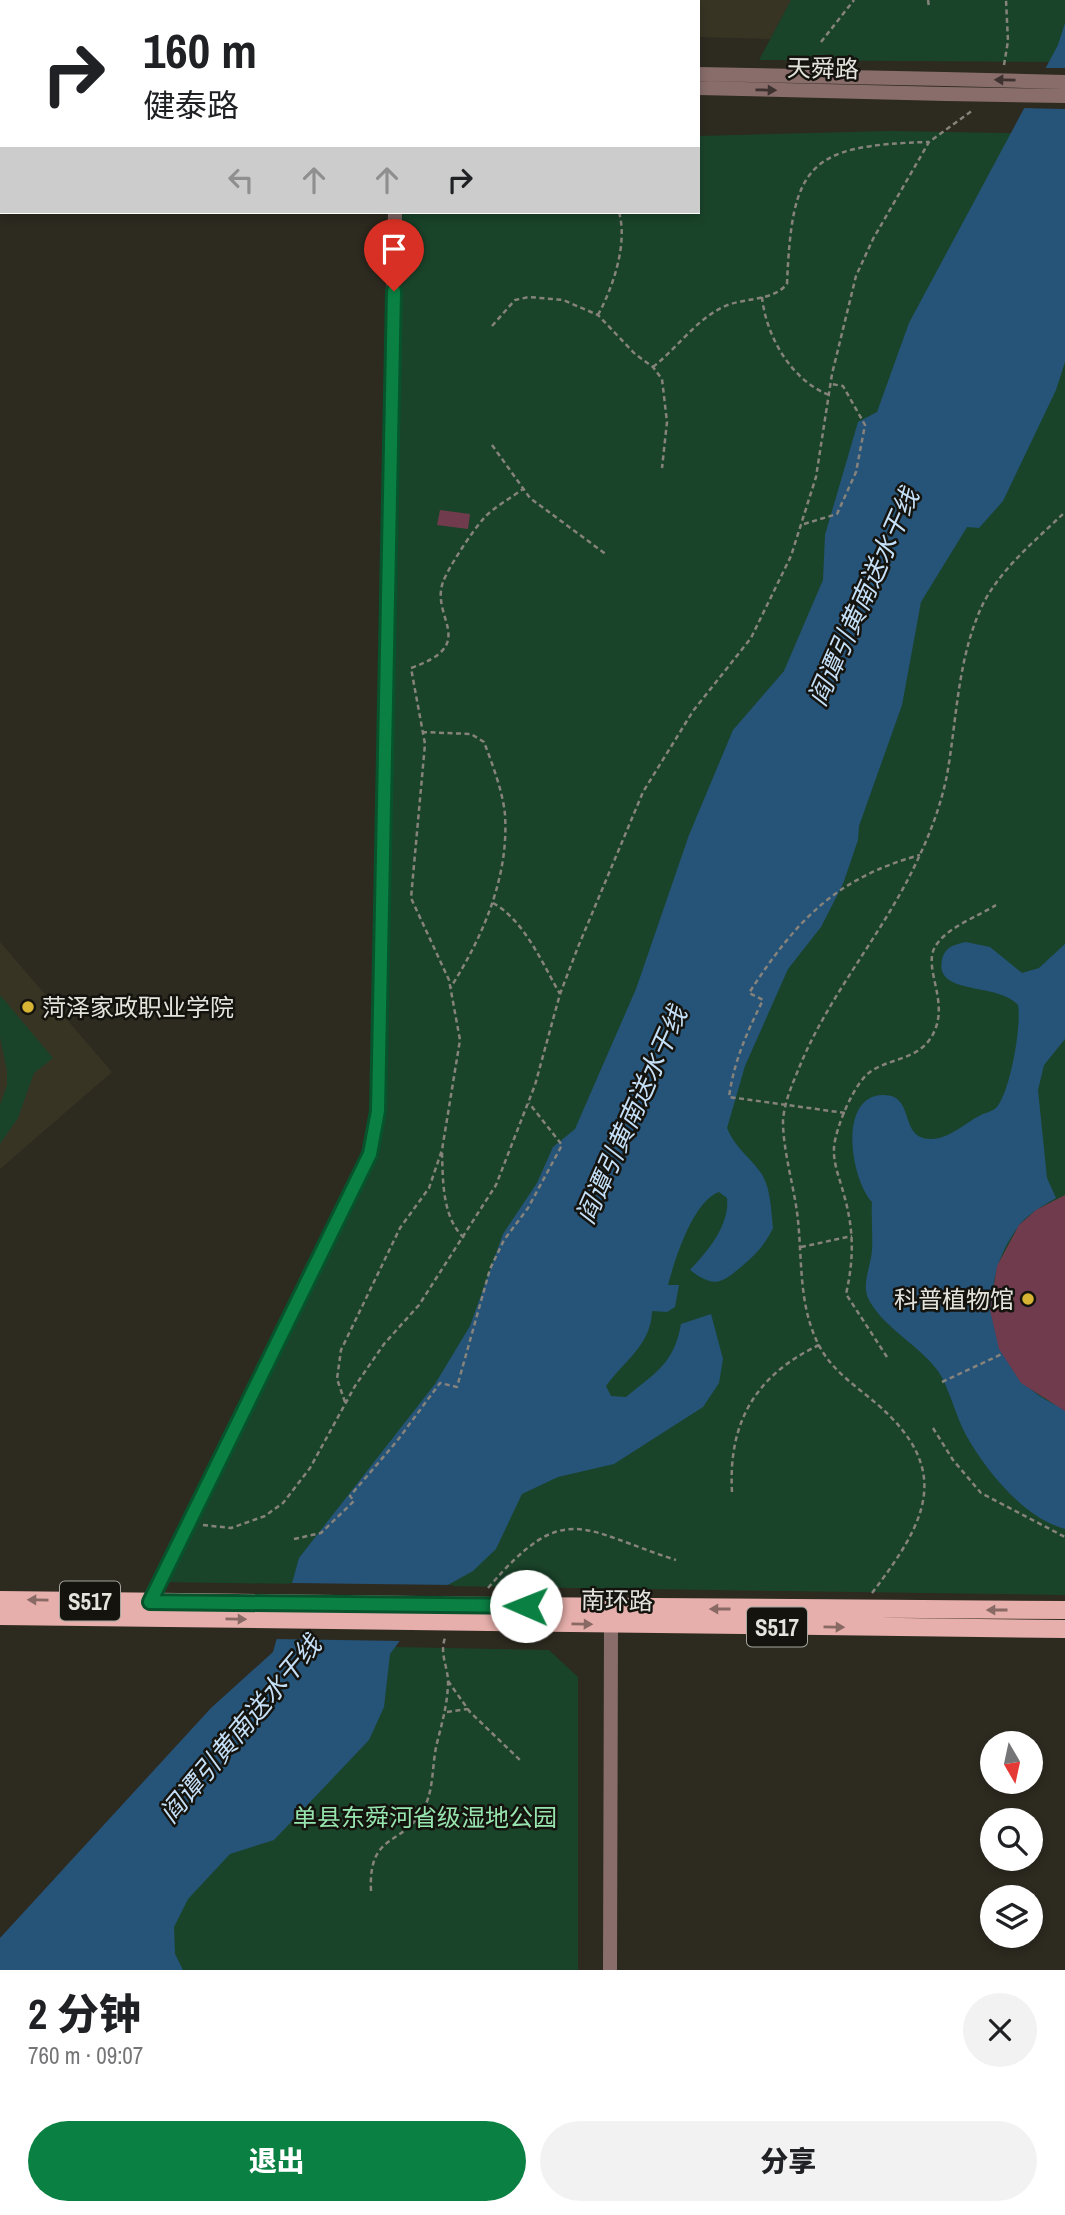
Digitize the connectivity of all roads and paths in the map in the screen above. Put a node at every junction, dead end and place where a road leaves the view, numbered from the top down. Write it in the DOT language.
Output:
graph roads {
  1 [pos="853,0"];
  2 [pos="928,0"];
  3 [pos="1006,0"];
  4 [pos="929,7"];
  5 [pos="821,42"];
  6 [pos="1002,72"];
  7 [pos="700,74"];
  8 [pos="1065,82"];
  9 [pos="945,86"];
  10 [pos="700,88"];
  11 [pos="1065,96"];
  12 [pos="975,109"];
  13 [pos="929,142"];
  14 [pos="395,214"];
  15 [pos="620,214"];
  16 [pos="762,297"];
  17 [pos="598,315"];
  18 [pos="492,326"];
  19 [pos="653,367"];
  20 [pos="831,384"];
  21 [pos="829,395"];
  22 [pos="492,445"];
  23 [pos="662,468"];
  24 [pos="523,489"];
  25 [pos="1065,512"];
  26 [pos="803,524"];
  27 [pos="607,555"];
  28 [pos="422,732"];
  29 [pos="920,855"];
  30 [pos="493,903"];
  31 [pos="996,905"];
  32 [pos="451,988"];
  33 [pos="561,994"];
  34 [pos="529,1103"];
  35 [pos="787,1104"];
  36 [pos="845,1114"];
  37 [pos="442,1150"];
  38 [pos="852,1236"];
  39 [pos="464,1238"];
  40 [pos="799,1247"];
  41 [pos="819,1345"];
  42 [pos="1002,1354"];
  43 [pos="887,1357"];
  44 [pos="942,1382"];
  45 [pos="345,1402"];
  46 [pos="933,1428"];
  47 [pos="732,1492"];
  48 [pos="189,1522"];
  49 [pos="1065,1537"];
  50 [pos="294,1539"];
  51 [pos="676,1560"];
  52 [pos="488,1588"];
  53 [pos="0,1600"];
  54 [pos="150,1602"];
  55 [pos="859,1610"];
  56 [pos="1065,1610"];
  57 [pos="0,1616"];
  58 [pos="611,1625"];
  59 [pos="1065,1629"];
  60 [pos="453,1630"];
  61 [pos="449,1681"];
  62 [pos="468,1709"];
  63 [pos="446,1712"];
  64 [pos="521,1761"];
  65 [pos="371,1891"];
  66 [pos="610,1970"];
  1 -- 5 [label="path"];
  2 -- 4 [label="path"];
  3 -- 6 [label="path"];
  7 -- 9 [label="street, 天舜路"];
  8 -- 9 [label="street, one-way, bridge"];
  10 -- 9 [label="street, 天舜路, one-way"];
  9 -- 11 [label="street, bridge"];
  12 -- 13 [label="path"];
  13 -- 16 [label="path"];
  13 -- 20 [label="path"];
  14 -- 48 [label="street"];
  15 -- 17 [label="path"];
  16 -- 19 [label="path"];
  16 -- 21 [label="path"];
  17 -- 18 [label="path"];
  17 -- 19 [label="path"];
  19 -- 23 [label="path"];
  20 -- 21 [label="path"];
  20 -- 26 [label="path"];
  21 -- 26 [label="path"];
  22 -- 24 [label="path"];
  24 -- 27 [label="path"];
  24 -- 28 [label="path"];
  25 -- 29 [label="path"];
  26 -- 33 [label="path"];
  28 -- 30 [label="path"];
  28 -- 32 [label="path"];
  29 -- 35 [label="path"];
  29 -- 35 [label="path"];
  30 -- 32 [label="path"];
  30 -- 33 [label="path"];
  31 -- 36 [label="path"];
  32 -- 37 [label="path"];
  33 -- 34 [label="path"];
  34 -- 39 [label="path"];
  34 -- 50 [label="path"];
  35 -- 36 [label="path"];
  35 -- 40 [label="path"];
  36 -- 38 [label="path"];
  37 -- 39 [label="path"];
  37 -- 45 [label="path"];
  38 -- 40 [label="path"];
  38 -- 43 [label="path"];
  39 -- 45 [label="path"];
  40 -- 41 [label="path"];
  41 -- 47 [label="path"];
  41 -- 55 [label="path"];
  42 -- 44 [label="path"];
  45 -- 48 [label="path"];
  46 -- 49 [label="path"];
  48 -- 54 [label="street"];
  51 -- 52 [label="path"];
  54 -- 53 [label="main road, 南环路 / S517, one-way"];
  55 -- 54 [label="main road, 南环路 / S517, one-way, bridge"];
  56 -- 55 [label="main road, 南环路 / S517, one-way"];
  57 -- 58 [label="main road, 南环路 / S517, one-way, bridge"];
  58 -- 59 [label="main road, 南环路 / S517, one-way"];
  58 -- 66 [label="street"];
  60 -- 61 [label="path"];
  61 -- 62 [label="path"];
  61 -- 63 [label="path"];
  62 -- 63 [label="path"];
  62 -- 64 [label="path"];
  63 -- 65 [label="path"];
}
